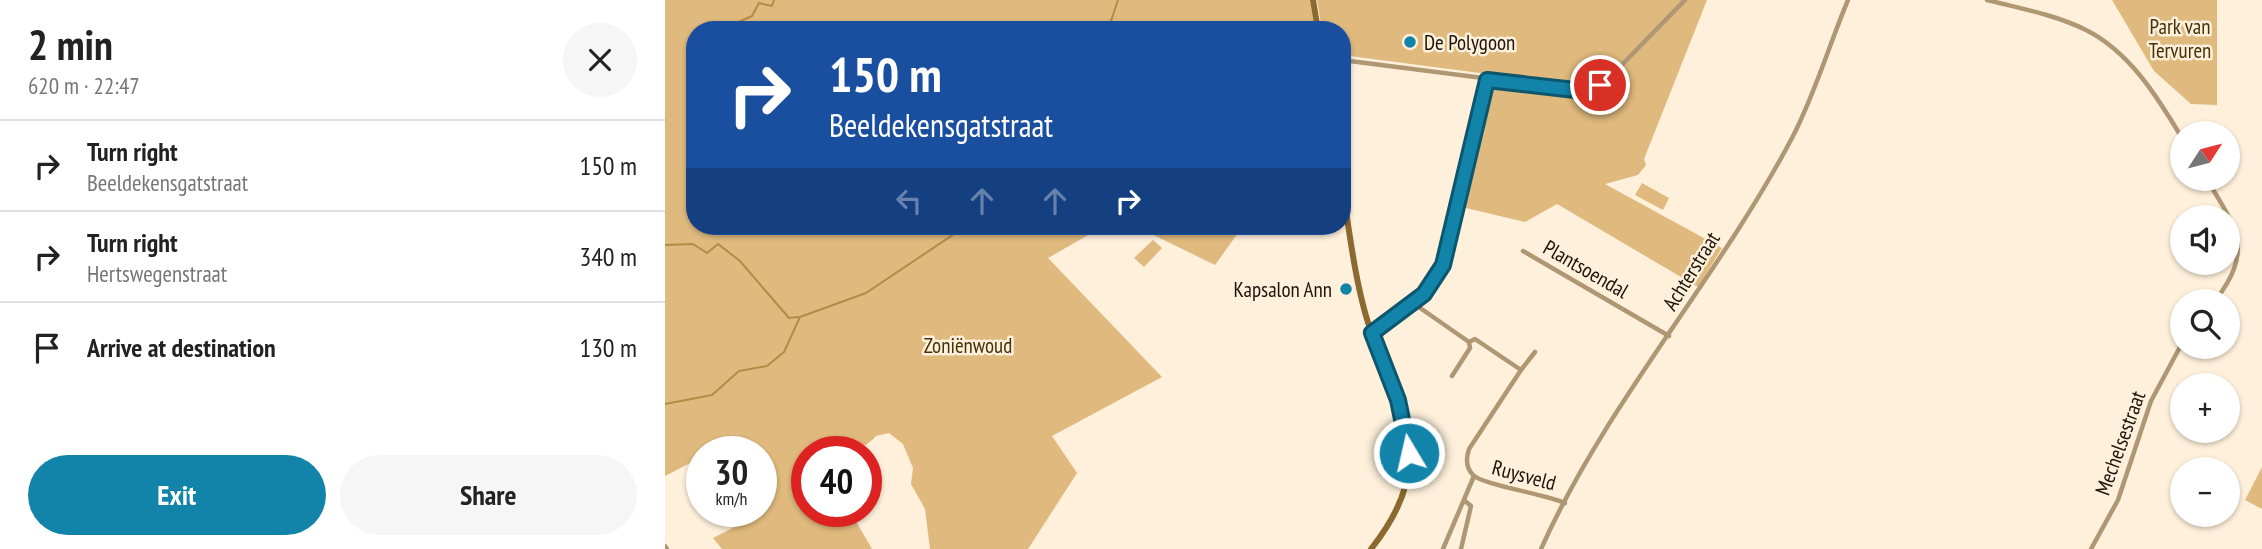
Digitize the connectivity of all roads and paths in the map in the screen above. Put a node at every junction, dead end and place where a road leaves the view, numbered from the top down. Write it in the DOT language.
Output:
graph roads {
  1 [pos="1313,0"];
  2 [pos="1685,0"];
  3 [pos="1848,0"];
  4 [pos="1990,0"];
  5 [pos="1316,21"];
  6 [pos="1351,61"];
  7 [pos="1487,80"];
  8 [pos="2171,121"];
  9 [pos="2214,191"];
  10 [pos="1350,235"];
  11 [pos="1523,251"];
  12 [pos="2223,289"];
  13 [pos="1413,303"];
  14 [pos="1372,333"];
  15 [pos="1669,336"];
  16 [pos="1469,342"];
  17 [pos="1535,352"];
  18 [pos="2174,359"];
  19 [pos="1521,370"];
  20 [pos="1452,376"];
  21 [pos="1474,475"];
  22 [pos="1465,500"];
  23 [pos="1565,503"];
  24 [pos="1371,549"];
  25 [pos="1443,549"];
  26 [pos="1461,549"];
  27 [pos="1541,549"];
  28 [pos="2091,549"];
  1 -- 5 [label="street"];
  2 -- 7 [label="street"];
  3 -- 15 [label="street, Achterstraat"];
  4 -- 8 [label="street"];
  6 -- 7 [label="street"];
  7 -- 13 [label="street"];
  9 -- 12 [label="street"];
  10 -- 14 [label="street"];
  11 -- 15 [label="street, Plantsoendal"];
  13 -- 14 [label="street"];
  13 -- 16 [label="street"];
  14 -- 24 [label="street"];
  15 -- 23 [label="street, Achterstraat"];
  16 -- 19 [label="street"];
  16 -- 20 [label="street"];
  17 -- 19 [label="street, Ruysveld"];
  18 -- 28 [label="street, Mechelsestraat"];
  19 -- 21 [label="street, Ruysveld"];
  21 -- 22 [label="street"];
  21 -- 23 [label="street, Ruysveld"];
  22 -- 25 [label="street"];
  22 -- 26 [label="street"];
  23 -- 27 [label="street, Achterstraat"];
}
